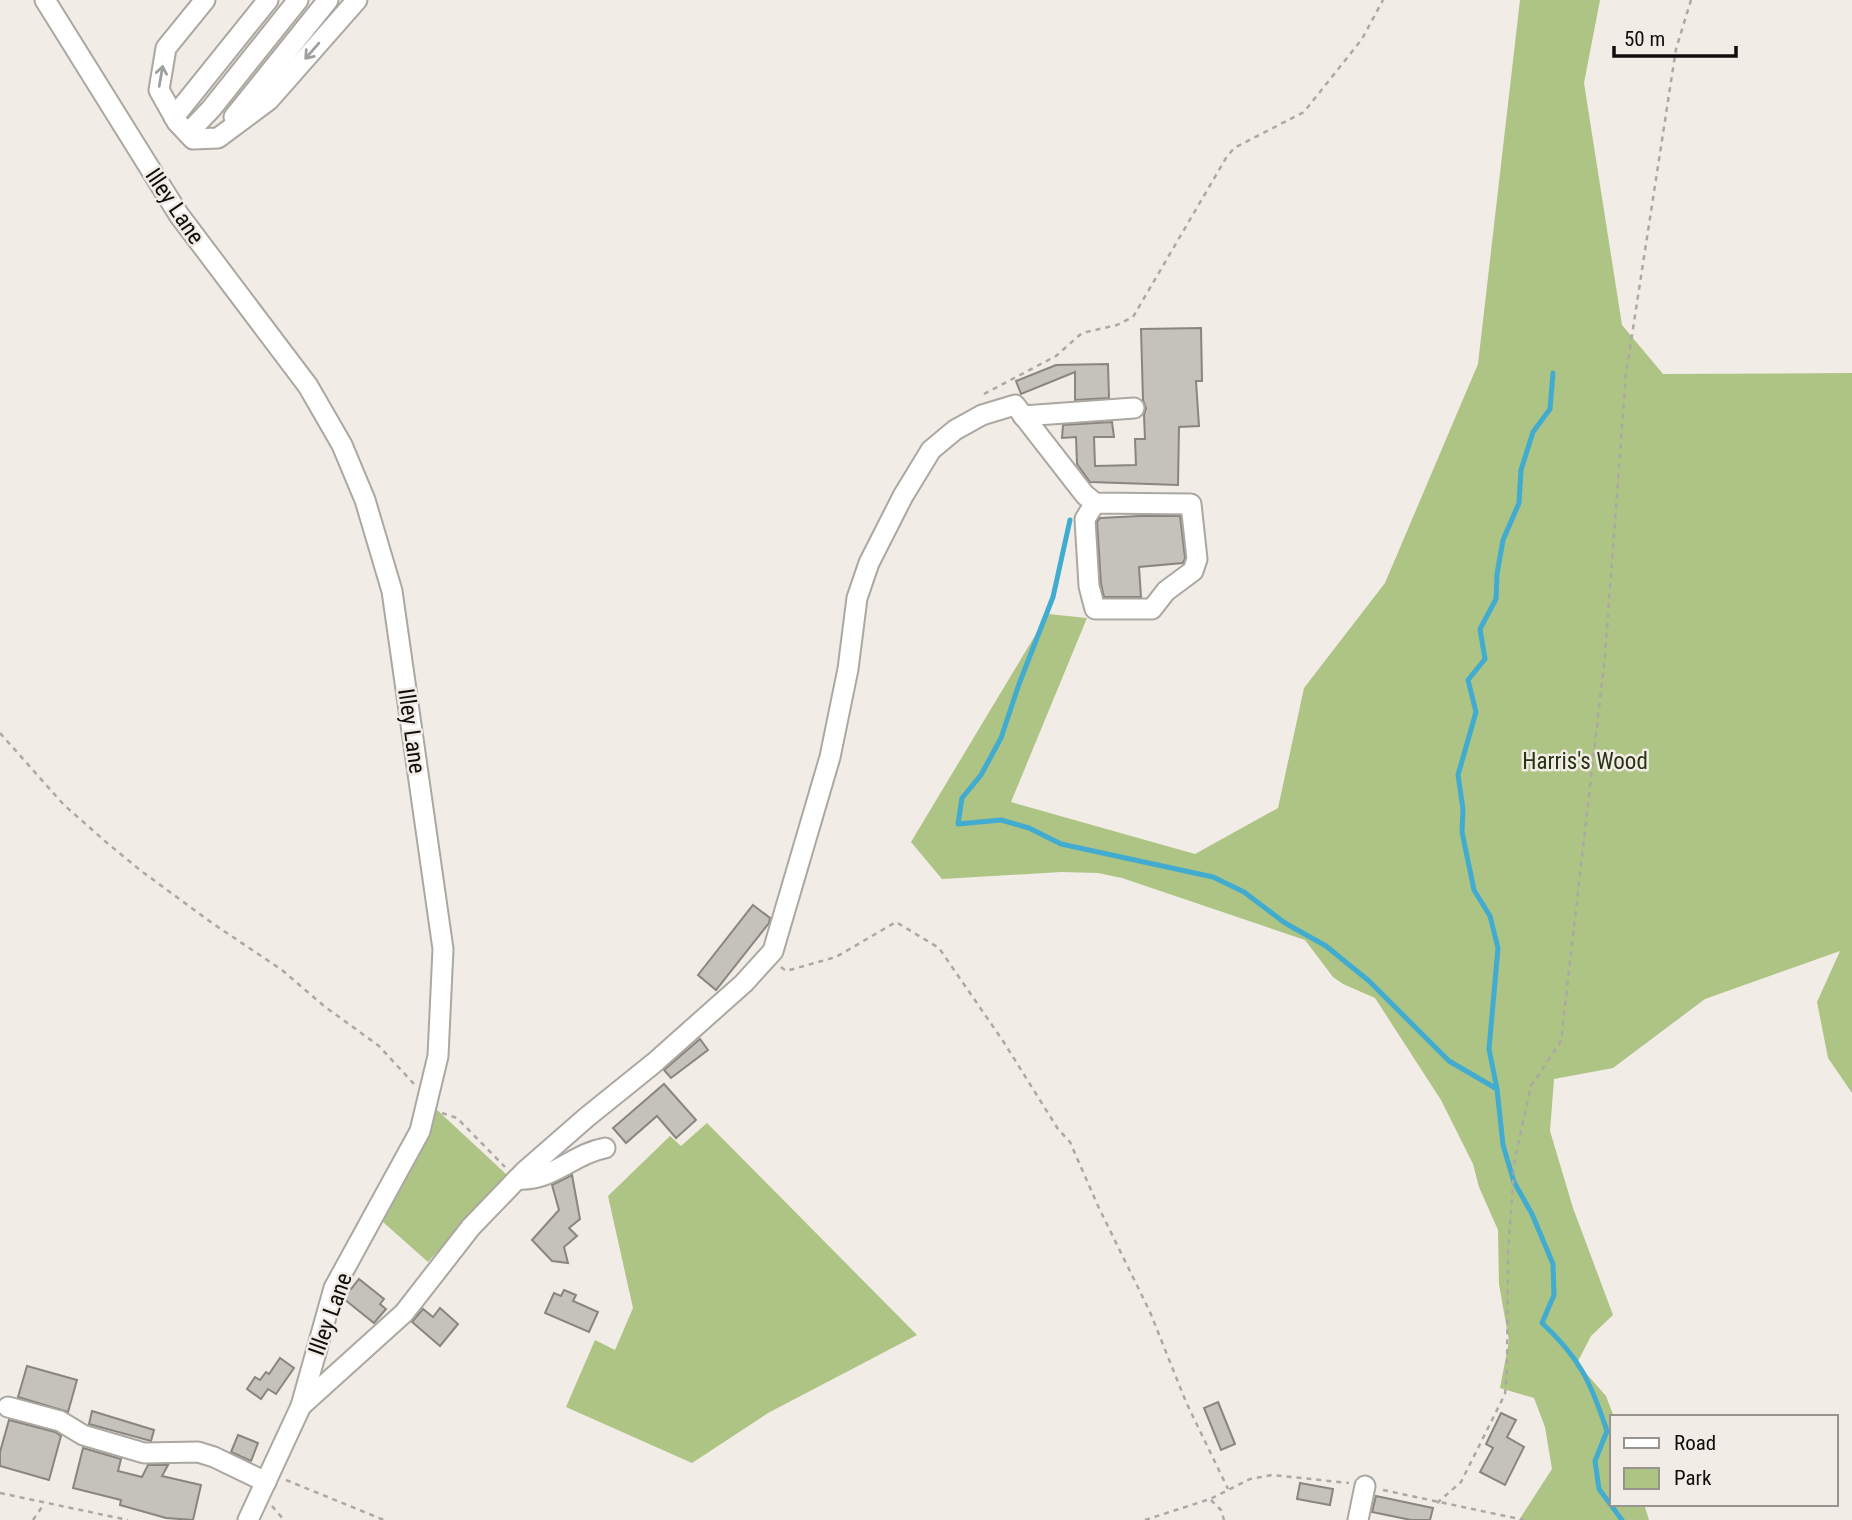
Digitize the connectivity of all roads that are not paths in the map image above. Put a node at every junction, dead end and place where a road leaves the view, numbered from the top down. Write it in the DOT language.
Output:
graph roads {
  1 [pos="44,0"];
  2 [pos="205,0"];
  3 [pos="268,0"];
  4 [pos="298,0"];
  5 [pos="328,0"];
  6 [pos="357,0"];
  7 [pos="174,117"];
  8 [pos="188,133"];
  9 [pos="218,138"];
  10 [pos="1133,408"];
  11 [pos="1023,416"];
  12 [pos="1096,503"];
  13 [pos="605,1148"];
  14 [pos="517,1179"];
  15 [pos="301,1406"];
  16 [pos="8,1407"];
  17 [pos="268,1478"];
  18 [pos="1365,1486"];
  19 [pos="248,1520"];
  20 [pos="1358,1520"];
  1 -- 15 [label="street, Illey Lane"];
  7 -- 2 [label="street, one-way"];
  3 -- 7 [label="street"];
  4 -- 8 [label="street"];
  5 -- 9 [label="street"];
  6 -- 9 [label="street, one-way"];
  7 -- 8 [label="street"];
  8 -- 9 [label="street"];
  10 -- 11 [label="street"];
  11 -- 12 [label="street"];
  11 -- 14 [label="street"];
  12 -- 12 [label="street"];
  13 -- 14 [label="street"];
  14 -- 15 [label="street"];
  15 -- 17 [label="street, Illey Lane"];
  16 -- 17 [label="street"];
  17 -- 19 [label="street, Illey Lane"];
  18 -- 20 [label="street"];
}
